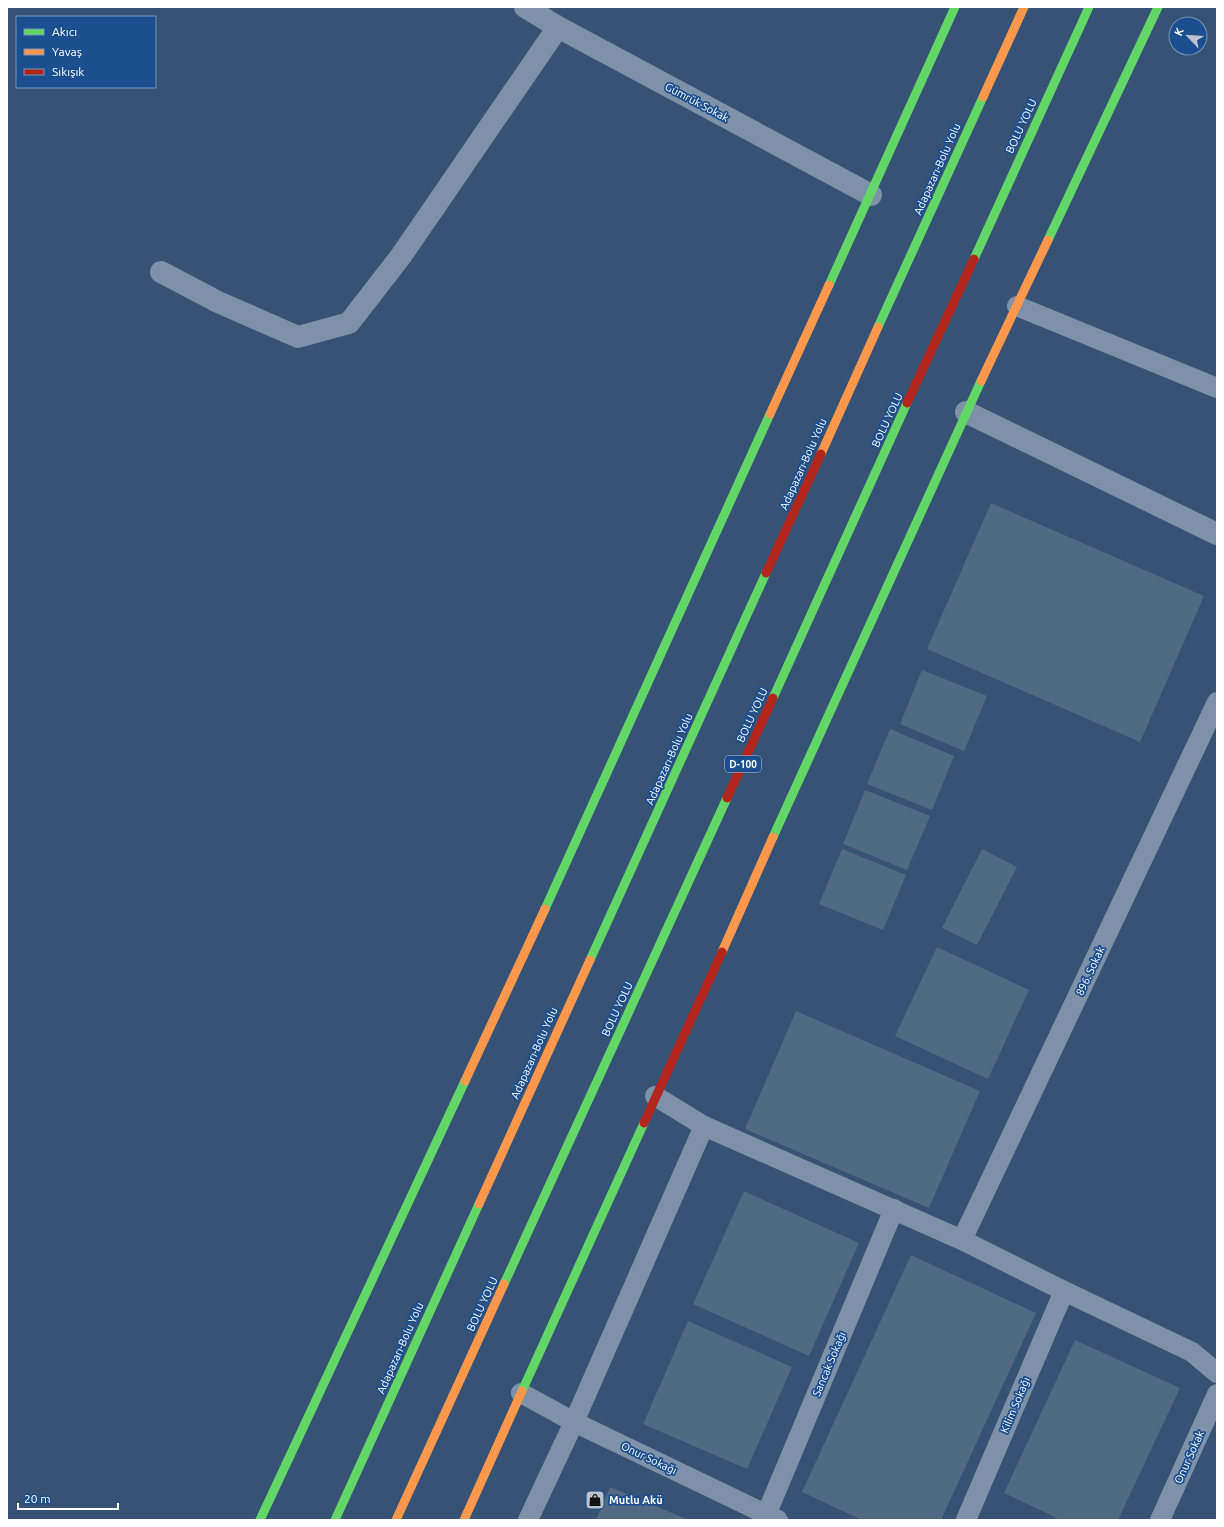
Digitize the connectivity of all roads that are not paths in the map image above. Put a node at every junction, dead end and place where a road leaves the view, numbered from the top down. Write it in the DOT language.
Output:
graph roads {
  1 [pos="525,7"];
  2 [pos="955,7"];
  3 [pos="1024,7"];
  4 [pos="1089,7"];
  5 [pos="1158,7"];
  6 [pos="558,27"];
  7 [pos="871,195"];
  8 [pos="161,272"];
  9 [pos="1018,306"];
  10 [pos="1217,388"];
  11 [pos="966,412"];
  12 [pos="1217,534"];
  13 [pos="1217,702"];
  14 [pos="655,1096"];
  15 [pos="704,1126"];
  16 [pos="894,1209"];
  17 [pos="962,1240"];
  18 [pos="1064,1291"];
  19 [pos="1217,1373"];
  20 [pos="521,1393"];
  21 [pos="1217,1394"];
  22 [pos="574,1422"];
  23 [pos="770,1518"];
  24 [pos="260,1520"];
  25 [pos="335,1520"];
  26 [pos="396,1520"];
  27 [pos="464,1520"];
  28 [pos="528,1520"];
  29 [pos="966,1520"];
  30 [pos="1160,1520"];
  1 -- 6 [label="street, Gümrük Sokak"];
  2 -- 7 [label="highway"];
  3 -- 25 [label="highway, Adapazarı-Bolu Yolu"];
  4 -- 26 [label="highway, BOLU YOLU / D-100"];
  5 -- 9 [label="highway"];
  6 -- 7 [label="street, Gümrük Sokak"];
  6 -- 8 [label="street"];
  7 -- 24 [label="highway"];
  9 -- 10 [label="lane"];
  9 -- 11 [label="highway"];
  11 -- 12 [label="street"];
  11 -- 14 [label="highway"];
  13 -- 17 [label="lane, 896. Sokak"];
  14 -- 15 [label="lane"];
  14 -- 20 [label="highway"];
  15 -- 16 [label="lane"];
  15 -- 22 [label="lane"];
  16 -- 17 [label="lane"];
  16 -- 23 [label="lane, Sancak Sokağı"];
  17 -- 18 [label="lane"];
  18 -- 19 [label="lane"];
  18 -- 29 [label="lane, Kilim Sokağı"];
  20 -- 22 [label="lane, Onur Sokağı"];
  20 -- 27 [label="highway"];
  21 -- 30 [label="lane, Onur Sokak"];
  22 -- 23 [label="lane, Onur Sokağı"];
  22 -- 28 [label="lane"];
}
